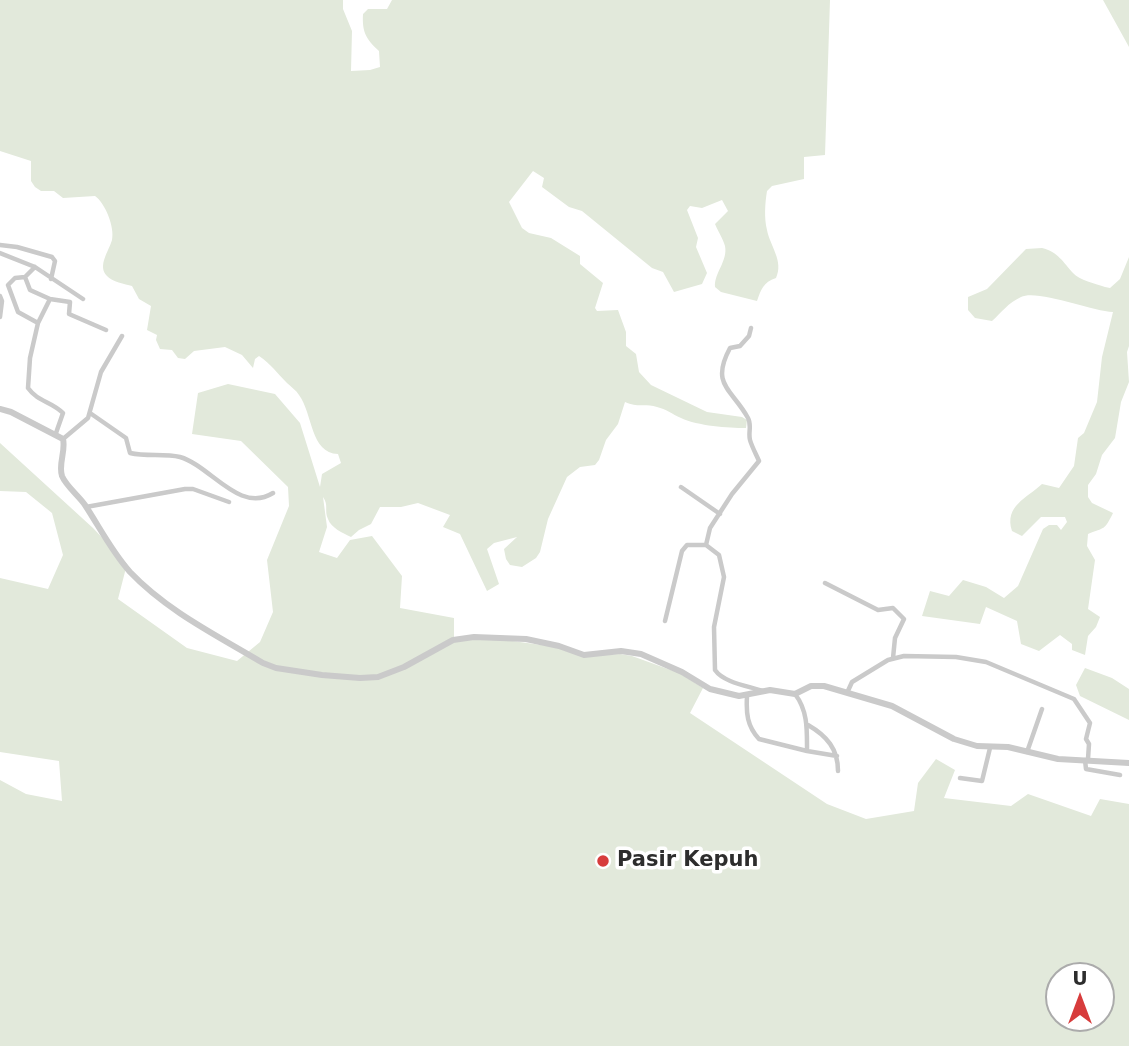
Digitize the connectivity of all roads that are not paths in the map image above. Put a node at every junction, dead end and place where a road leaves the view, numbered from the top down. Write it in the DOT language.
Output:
graph roads {
  1 [pos="0,245"];
  2 [pos="0,253"];
  3 [pos="35,267"];
  4 [pos="25,277"];
  5 [pos="51,279"];
  6 [pos="0,296"];
  7 [pos="50,299"];
  8 [pos="83,299"];
  9 [pos="0,317"];
  10 [pos="38,323"];
  11 [pos="751,328"];
  12 [pos="106,330"];
  13 [pos="122,336"];
  14 [pos="0,409"];
  15 [pos="90,413"];
  16 [pos="56,433"];
  17 [pos="63,439"];
  18 [pos="681,486"];
  19 [pos="273,494"];
  20 [pos="229,502"];
  21 [pos="86,506"];
  22 [pos="720,514"];
  23 [pos="706,545"];
  24 [pos="825,583"];
  25 [pos="665,621"];
  26 [pos="893,659"];
  27 [pos="764,691"];
  28 [pos="794,694"];
  29 [pos="848,694"];
  30 [pos="747,696"];
  31 [pos="1042,709"];
  32 [pos="807,724"];
  33 [pos="990,748"];
  34 [pos="807,751"];
  35 [pos="1027,752"];
  36 [pos="837,756"];
  37 [pos="1087,759"];
  38 [pos="1129,763"];
  39 [pos="838,771"];
  40 [pos="1120,775"];
  41 [pos="960,778"];
  1 -- 5 [label="street"];
  2 -- 3 [label="street"];
  3 -- 4 [label="street"];
  3 -- 5 [label="street"];
  4 -- 7 [label="street"];
  4 -- 10 [label="street"];
  5 -- 8 [label="street"];
  6 -- 9 [label="street"];
  7 -- 10 [label="street"];
  7 -- 12 [label="street"];
  10 -- 16 [label="street"];
  11 -- 22 [label="street"];
  13 -- 15 [label="street"];
  14 -- 16 [label="street"];
  15 -- 17 [label="street"];
  15 -- 19 [label="street"];
  16 -- 17 [label="street"];
  17 -- 21 [label="street"];
  18 -- 22 [label="street"];
  20 -- 21 [label="street"];
  21 -- 30 [label="street"];
  22 -- 23 [label="street"];
  23 -- 25 [label="street"];
  23 -- 27 [label="street"];
  24 -- 26 [label="street"];
  26 -- 29 [label="street"];
  26 -- 37 [label="street"];
  27 -- 28 [label="street"];
  27 -- 30 [label="street"];
  28 -- 29 [label="street"];
  28 -- 32 [label="street"];
  29 -- 33 [label="street"];
  30 -- 34 [label="street"];
  31 -- 35 [label="street"];
  32 -- 34 [label="street"];
  32 -- 36 [label="street"];
  33 -- 35 [label="street"];
  33 -- 41 [label="street"];
  34 -- 36 [label="street"];
  35 -- 37 [label="street"];
  36 -- 39 [label="street"];
  37 -- 38 [label="street"];
  37 -- 40 [label="street"];
}
